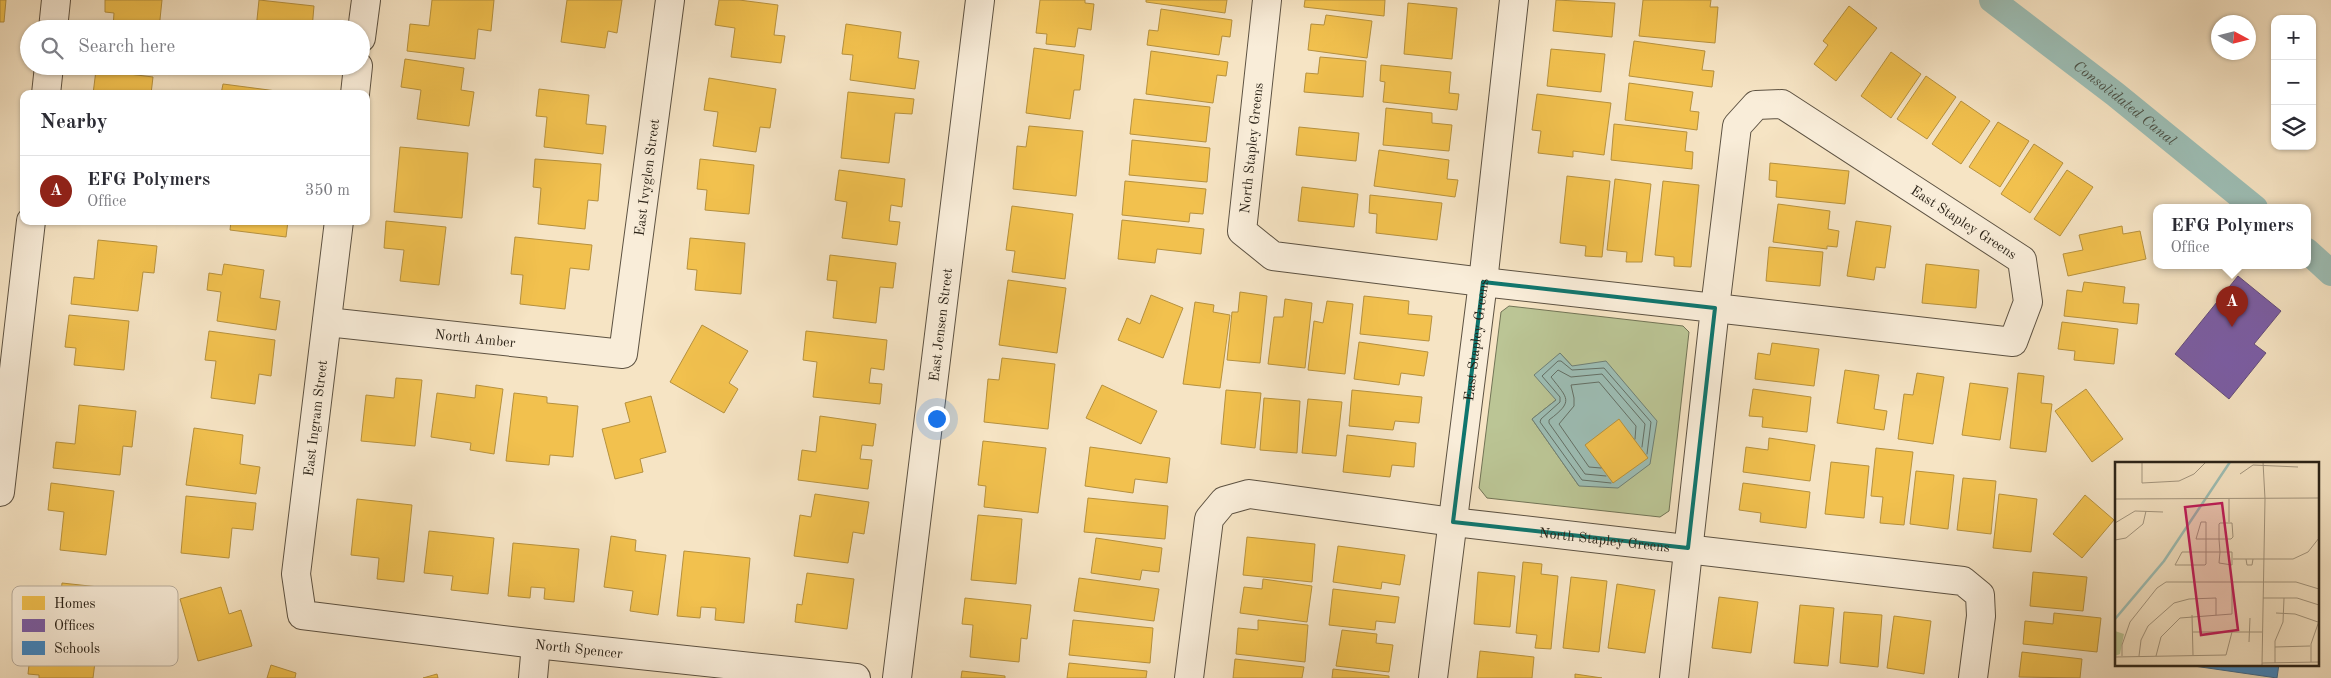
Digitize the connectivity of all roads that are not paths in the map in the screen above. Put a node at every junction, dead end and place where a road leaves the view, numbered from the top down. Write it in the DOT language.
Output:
graph roads {
  1 [pos="56,0"];
  2 [pos="366,0"];
  3 [pos="670,0"];
  4 [pos="980,0"];
  5 [pos="1267,0"];
  6 [pos="1514,0"];
  7 [pos="54,20"];
  8 [pos="363,20"];
  9 [pos="48,75"];
  10 [pos="357,75"];
  11 [pos="46,90"];
  12 [pos="355,90"];
  13 [pos="31,225"];
  14 [pos="339,225"];
  15 [pos="1483,282"];
  16 [pos="1715,308"];
  17 [pos="327,322"];
  18 [pos="623,354"];
  19 [pos="0,492"];
  20 [pos="1453,522"];
  21 [pos="1688,548"];
  22 [pos="302,615"];
  23 [pos="536,644"];
  24 [pos="533,678"];
  25 [pos="856,678"];
  26 [pos="897,678"];
  27 [pos="1189,678"];
  28 [pos="1433,678"];
  29 [pos="1674,678"];
  30 [pos="1973,678"];
  1 -- 7 [label="street"];
  2 -- 8 [label="street"];
  3 -- 18 [label="street, East Ivyglen Street"];
  4 -- 26 [label="street, East Jensen Street"];
  5 -- 15 [label="street, North Stapley Greens"];
  6 -- 15 [label="street, East Stapley Greens"];
  9 -- 11 [label="street"];
  10 -- 12 [label="street"];
  13 -- 19 [label="street"];
  14 -- 17 [label="street, East Ingram Street"];
  15 -- 16 [label="street, North Stapley Greens"];
  15 -- 20 [label="street, East Stapley Greens"];
  16 -- 16 [label="street, East Stapley Greens"];
  16 -- 21 [label="street, East Stapley Greens"];
  17 -- 18 [label="street, North Amber"];
  17 -- 22 [label="street, East Ingram Street"];
  20 -- 21 [label="street, North Stapley Greens"];
  20 -- 27 [label="street, North Stapley Greens"];
  20 -- 28 [label="street, East Stapley Greens"];
  21 -- 29 [label="street, East Stapley Greens"];
  21 -- 30 [label="street, North Stapley Greens"];
  22 -- 23 [label="street, North Spencer"];
  23 -- 24 [label="street"];
  23 -- 25 [label="street, North Spencer"];
}
